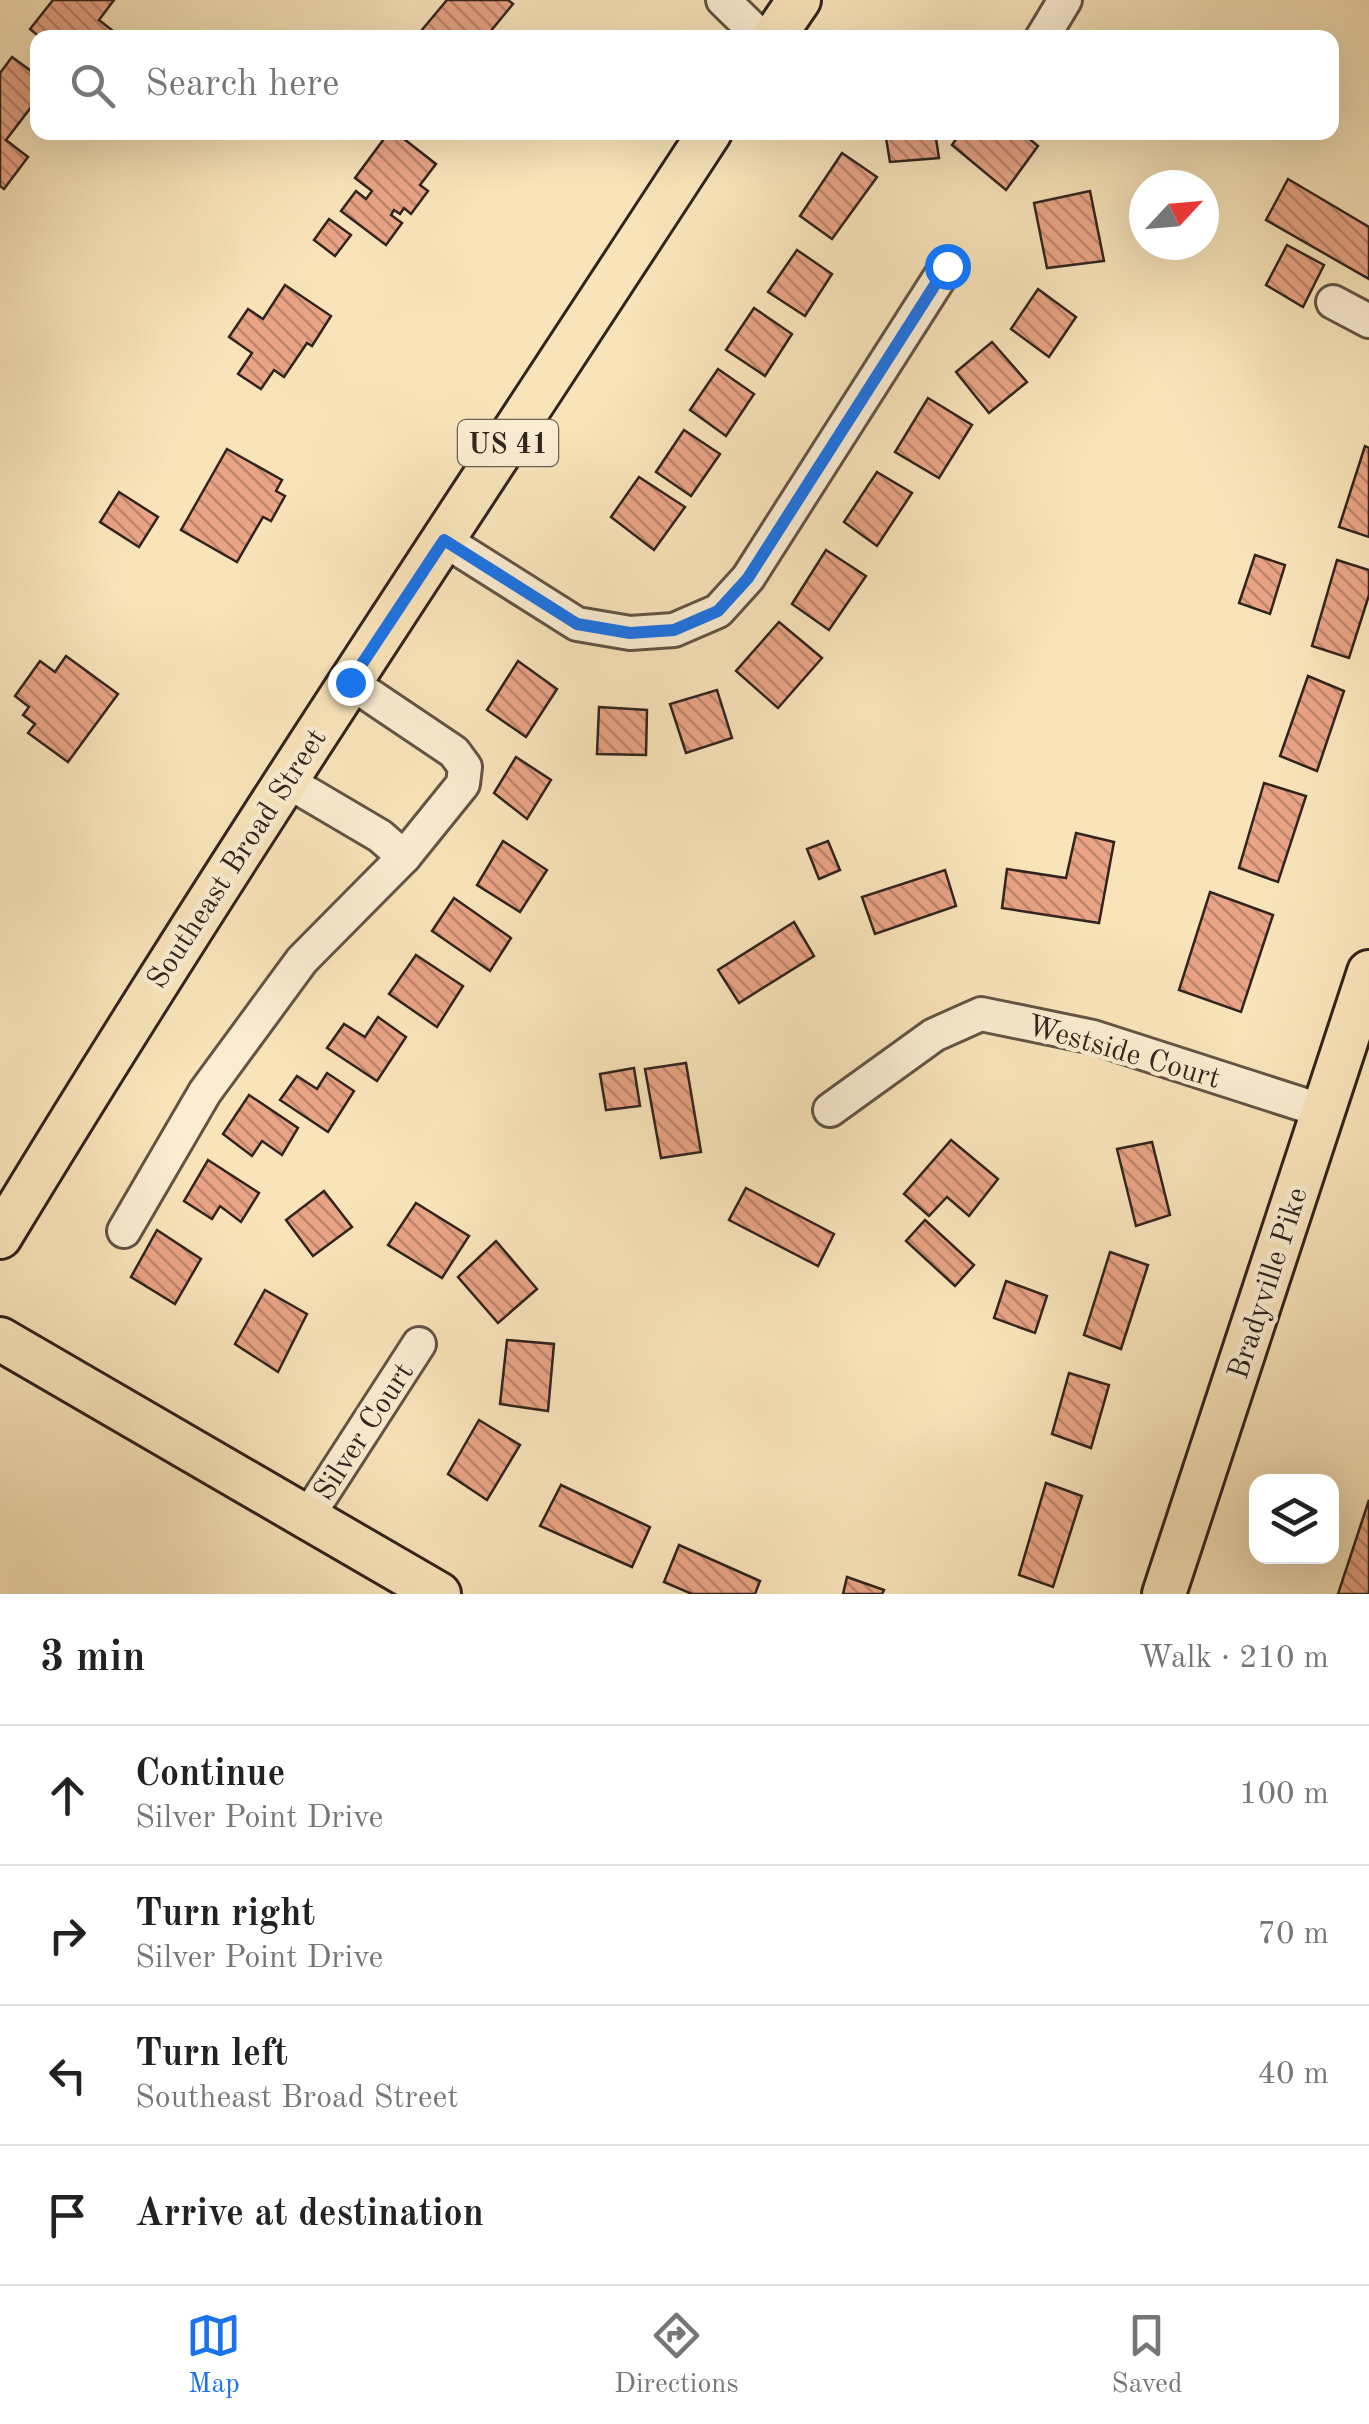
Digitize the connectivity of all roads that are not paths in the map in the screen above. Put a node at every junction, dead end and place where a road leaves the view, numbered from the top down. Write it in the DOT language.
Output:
graph roads {
  1 [pos="723,0"];
  2 [pos="798,0"];
  3 [pos="1064,0"];
  4 [pos="754,30"];
  5 [pos="778,30"];
  6 [pos="1047,30"];
  7 [pos="705,140"];
  8 [pos="947,266"];
  9 [pos="1333,302"];
  10 [pos="1369,321"];
  11 [pos="444,540"];
  12 [pos="350,682"];
  13 [pos="285,780"];
  14 [pos="404,857"];
  15 [pos="1369,972"];
  16 [pos="830,1110"];
  17 [pos="1323,1112"];
  18 [pos="124,1231"];
  19 [pos="0,1236"];
  20 [pos="0,1339"];
  21 [pos="419,1344"];
  22 [pos="306,1518"];
  23 [pos="440,1594"];
  24 [pos="1164,1594"];
  1 -- 4 [label="street"];
  2 -- 5 [label="main road"];
  3 -- 6 [label="street"];
  7 -- 11 [label="main road, Southeast Broad Street / US 41"];
  8 -- 11 [label="street"];
  9 -- 10 [label="street"];
  11 -- 12 [label="main road, Southeast Broad Street / US 41"];
  12 -- 13 [label="main road, Southeast Broad Street / US 41"];
  12 -- 14 [label="street"];
  13 -- 14 [label="street"];
  13 -- 19 [label="main road, Southeast Broad Street / US 41"];
  14 -- 18 [label="street"];
  15 -- 17 [label="main road, Bradyville Pike"];
  16 -- 17 [label="street, Westside Court"];
  17 -- 24 [label="main road, Bradyville Pike"];
  20 -- 22 [label="main road"];
  21 -- 22 [label="street, Silver Court"];
  22 -- 23 [label="main road"];
}
